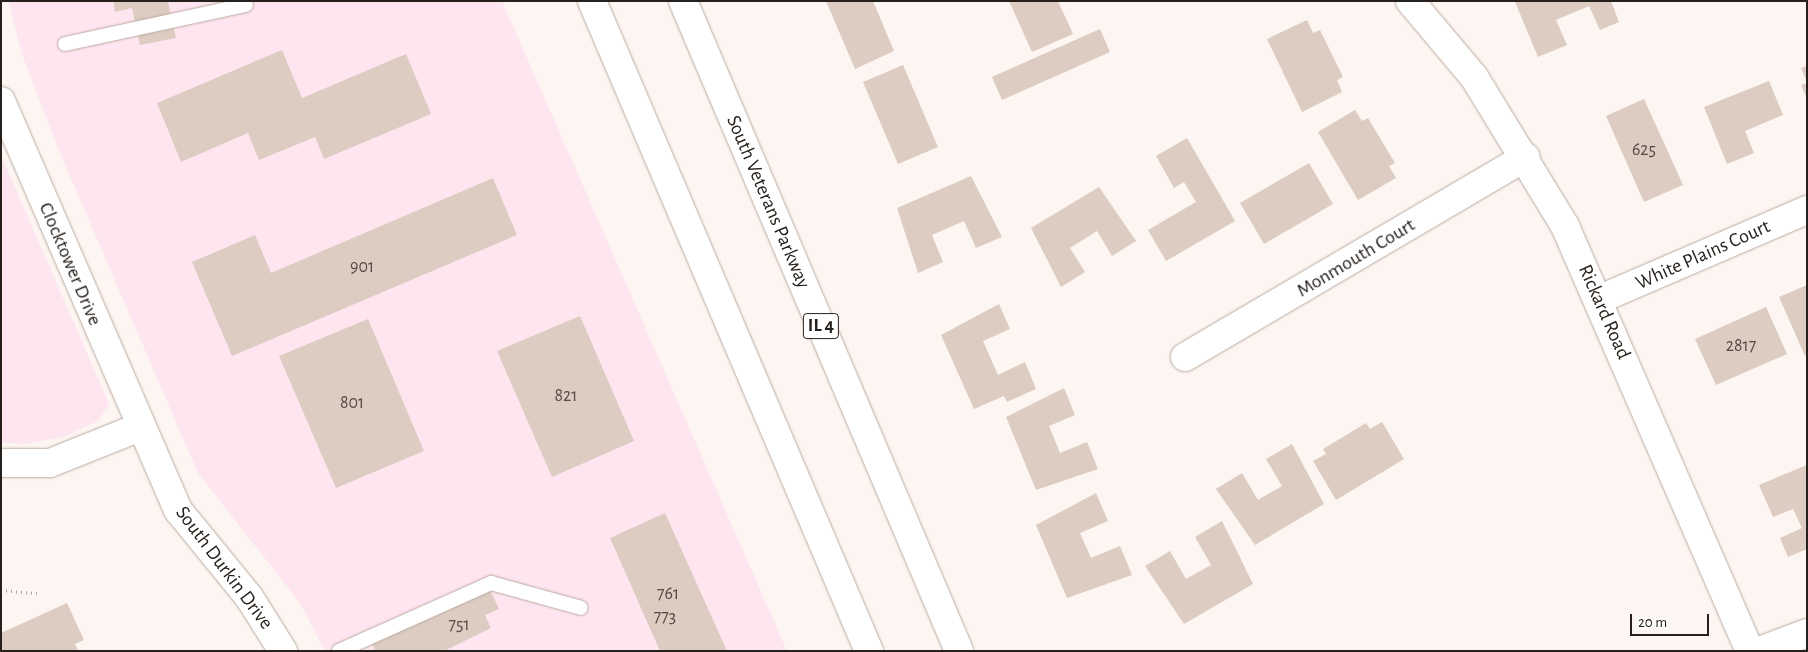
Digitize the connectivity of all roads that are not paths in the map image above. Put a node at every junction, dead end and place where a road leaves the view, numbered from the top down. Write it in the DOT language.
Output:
graph roads {
  1 [pos="592,1"];
  2 [pos="683,1"];
  3 [pos="1410,1"];
  4 [pos="246,5"];
  5 [pos="65,44"];
  6 [pos="1,101"];
  7 [pos="1526,156"];
  8 [pos="1807,210"];
  9 [pos="1600,299"];
  10 [pos="1185,357"];
  11 [pos="140,427"];
  12 [pos="1,463"];
  13 [pos="849,605"];
  14 [pos="581,608"];
  15 [pos="1807,633"];
  16 [pos="283,651"];
  17 [pos="338,651"];
  18 [pos="869,651"];
  19 [pos="883,651"];
  20 [pos="959,651"];
  21 [pos="1750,651"];
  22 [pos="1759,651"];
  1 -- 13 [label="main road"];
  2 -- 20 [label="main road, South Veterans Parkway / IL 4"];
  3 -- 7 [label="main road, Rickard Road"];
  4 -- 5 [label="lane"];
  6 -- 11 [label="main road, Clocktower Drive"];
  7 -- 9 [label="main road, Rickard Road"];
  7 -- 10 [label="main road, Monmouth Court"];
  8 -- 9 [label="main road, White Plains Court"];
  9 -- 21 [label="main road, Rickard Road"];
  11 -- 12 [label="main road"];
  11 -- 16 [label="main road, South Durkin Drive"];
  13 -- 18 [label="main road"];
  13 -- 19 [label="main road"];
  14 -- 17 [label="lane"];
  15 -- 22 [label="main road"];
}
